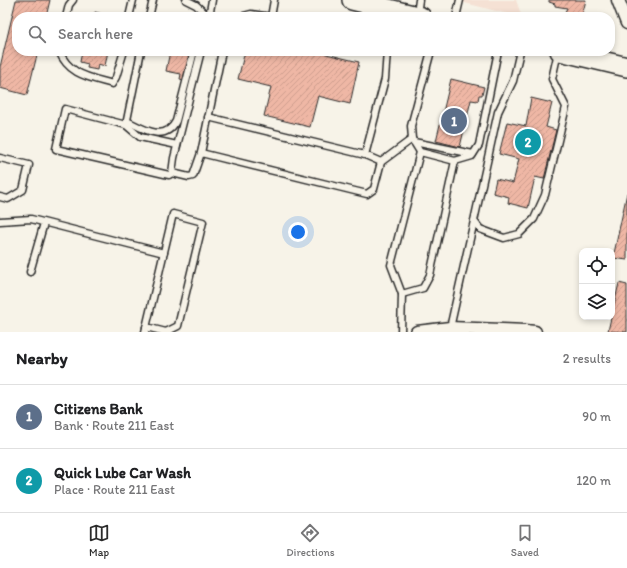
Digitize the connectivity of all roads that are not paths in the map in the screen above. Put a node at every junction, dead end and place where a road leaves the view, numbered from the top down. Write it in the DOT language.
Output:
graph roads {
  1 [pos="73,0"];
  2 [pos="132,0"];
  3 [pos="153,0"];
  4 [pos="186,0"];
  5 [pos="212,0"];
  6 [pos="274,0"];
  7 [pos="460,0"];
  8 [pos="618,0"];
  9 [pos="361,1"];
  10 [pos="419,11"];
  11 [pos="67,12"];
  12 [pos="130,12"];
  13 [pos="150,12"];
  14 [pos="204,12"];
  15 [pos="210,12"];
  16 [pos="272,12"];
  17 [pos="457,12"];
  18 [pos="627,23"];
  19 [pos="62,56"];
  20 [pos="122,56"];
  21 [pos="140,56"];
  22 [pos="193,56"];
  23 [pos="200,56"];
  24 [pos="221,56"];
  25 [pos="387,56"];
  26 [pos="430,56"];
  27 [pos="497,56"];
  28 [pos="519,56"];
  29 [pos="558,56"];
  30 [pos="579,56"];
  31 [pos="624,67"];
  32 [pos="208,117"];
  33 [pos="126,123"];
  34 [pos="413,141"];
  35 [pos="177,146"];
  36 [pos="420,152"];
  37 [pos="200,153"];
  38 [pos="473,154"];
  39 [pos="366,155"];
  40 [pos="0,158"];
  41 [pos="456,161"];
  42 [pos="381,162"];
  43 [pos="172,173"];
  44 [pos="0,197"];
  45 [pos="0,221"];
  46 [pos="474,222"];
  47 [pos="44,223"];
  48 [pos="164,253"];
  49 [pos="30,272"];
  50 [pos="402,294"];
  51 [pos="450,328"];
  52 [pos="146,330"];
  53 [pos="166,332"];
  54 [pos="401,332"];
  55 [pos="417,332"];
  56 [pos="535,332"];
  1 -- 11 [label="lane"];
  2 -- 12 [label="lane"];
  3 -- 13 [label="lane"];
  4 -- 14 [label="lane"];
  5 -- 15 [label="lane"];
  6 -- 16 [label="lane"];
  7 -- 17 [label="lane"];
  8 -- 18 [label="street"];
  9 -- 10 [label="main road"];
  19 -- 20 [label="lane"];
  21 -- 33 [label="lane"];
  22 -- 33 [label="lane"];
  23 -- 35 [label="lane"];
  24 -- 32 [label="lane"];
  25 -- 39 [label="lane"];
  26 -- 34 [label="lane"];
  27 -- 38 [label="lane"];
  28 -- 46 [label="lane"];
  29 -- 46 [label="lane"];
  30 -- 31 [label="main road"];
  32 -- 37 [label="lane"];
  32 -- 39 [label="lane"];
  33 -- 35 [label="lane"];
  33 -- 43 [label="lane"];
  34 -- 36 [label="lane"];
  34 -- 38 [label="lane"];
  34 -- 42 [label="lane"];
  35 -- 43 [label="lane"];
  36 -- 41 [label="lane"];
  36 -- 50 [label="lane"];
  37 -- 42 [label="lane"];
  37 -- 43 [label="lane"];
  38 -- 41 [label="lane"];
  39 -- 42 [label="lane"];
  40 -- 44 [label="lane"];
  41 -- 50 [label="lane"];
  45 -- 47 [label="lane"];
  46 -- 51 [label="lane"];
  47 -- 48 [label="lane"];
  47 -- 49 [label="lane"];
  48 -- 52 [label="lane"];
  48 -- 53 [label="lane"];
  50 -- 54 [label="lane"];
  51 -- 55 [label="street"];
  51 -- 56 [label="street"];
  52 -- 53 [label="lane"];
}
